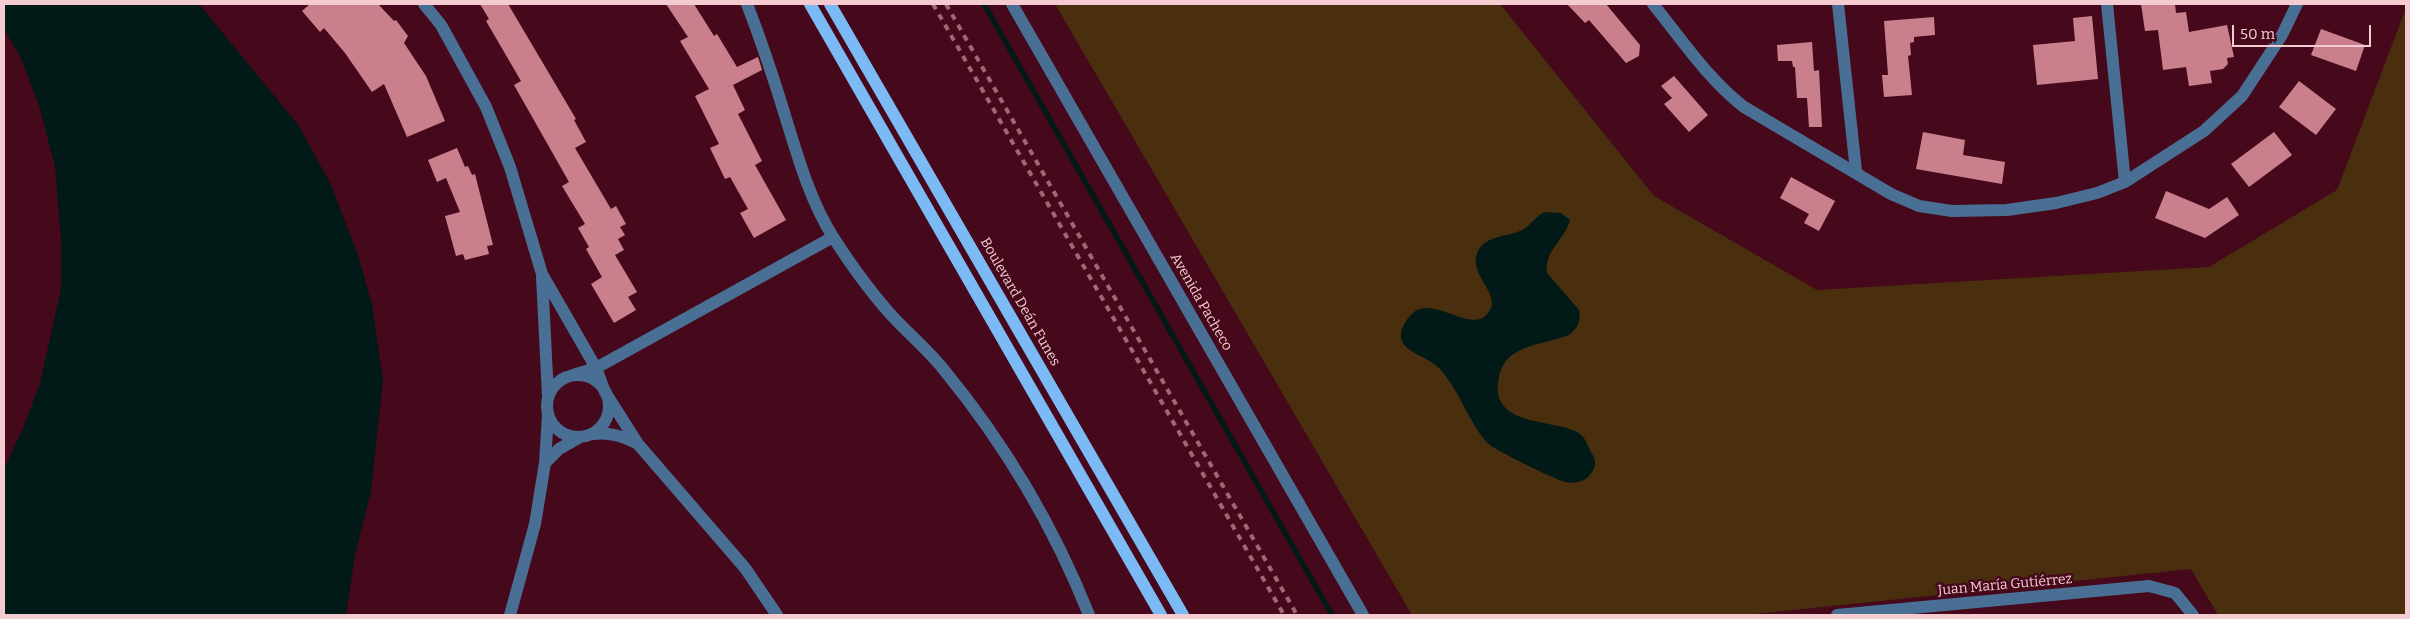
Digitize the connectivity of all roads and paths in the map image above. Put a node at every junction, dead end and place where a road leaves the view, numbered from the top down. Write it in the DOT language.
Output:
graph roads {
  1 [pos="424,4"];
  2 [pos="747,4"];
  3 [pos="810,4"];
  4 [pos="830,4"];
  5 [pos="1012,4"];
  6 [pos="1653,4"];
  7 [pos="1838,4"];
  8 [pos="2107,4"];
  9 [pos="2297,4"];
  10 [pos="1856,171"];
  11 [pos="2125,182"];
  12 [pos="833,237"];
  13 [pos="542,274"];
  14 [pos="596,368"];
  15 [pos="573,375"];
  16 [pos="605,392"];
  17 [pos="548,397"];
  18 [pos="548,416"];
  19 [pos="593,434"];
  20 [pos="580,437"];
  21 [pos="638,444"];
  22 [pos="545,463"];
  23 [pos="510,615"];
  24 [pos="778,615"];
  25 [pos="1090,615"];
  26 [pos="1161,615"];
  27 [pos="1183,615"];
  28 [pos="1364,615"];
  29 [pos="1837,615"];
  30 [pos="2193,615"];
  1 -- 13 [label="street"];
  2 -- 12 [label="street"];
  3 -- 26 [label="main road"];
  4 -- 27 [label="main road, Boulevard Deán Funes"];
  5 -- 28 [label="street, Avenida Pacheco"];
  6 -- 10 [label="street"];
  7 -- 10 [label="street"];
  8 -- 11 [label="street"];
  9 -- 11 [label="street"];
  10 -- 11 [label="street"];
  12 -- 14 [label="street"];
  12 -- 25 [label="street"];
  13 -- 14 [label="street"];
  13 -- 17 [label="street"];
  14 -- 15 [label="street"];
  14 -- 16 [label="street"];
  15 -- 16 [label="street"];
  15 -- 17 [label="street"];
  16 -- 19 [label="street"];
  16 -- 21 [label="street"];
  17 -- 18 [label="street"];
  18 -- 20 [label="street"];
  18 -- 22 [label="street"];
  19 -- 20 [label="street"];
  19 -- 21 [label="street"];
  20 -- 22 [label="street"];
  21 -- 24 [label="street"];
  22 -- 23 [label="street"];
  29 -- 30 [label="street, Juan María Gutiérrez"];
}
